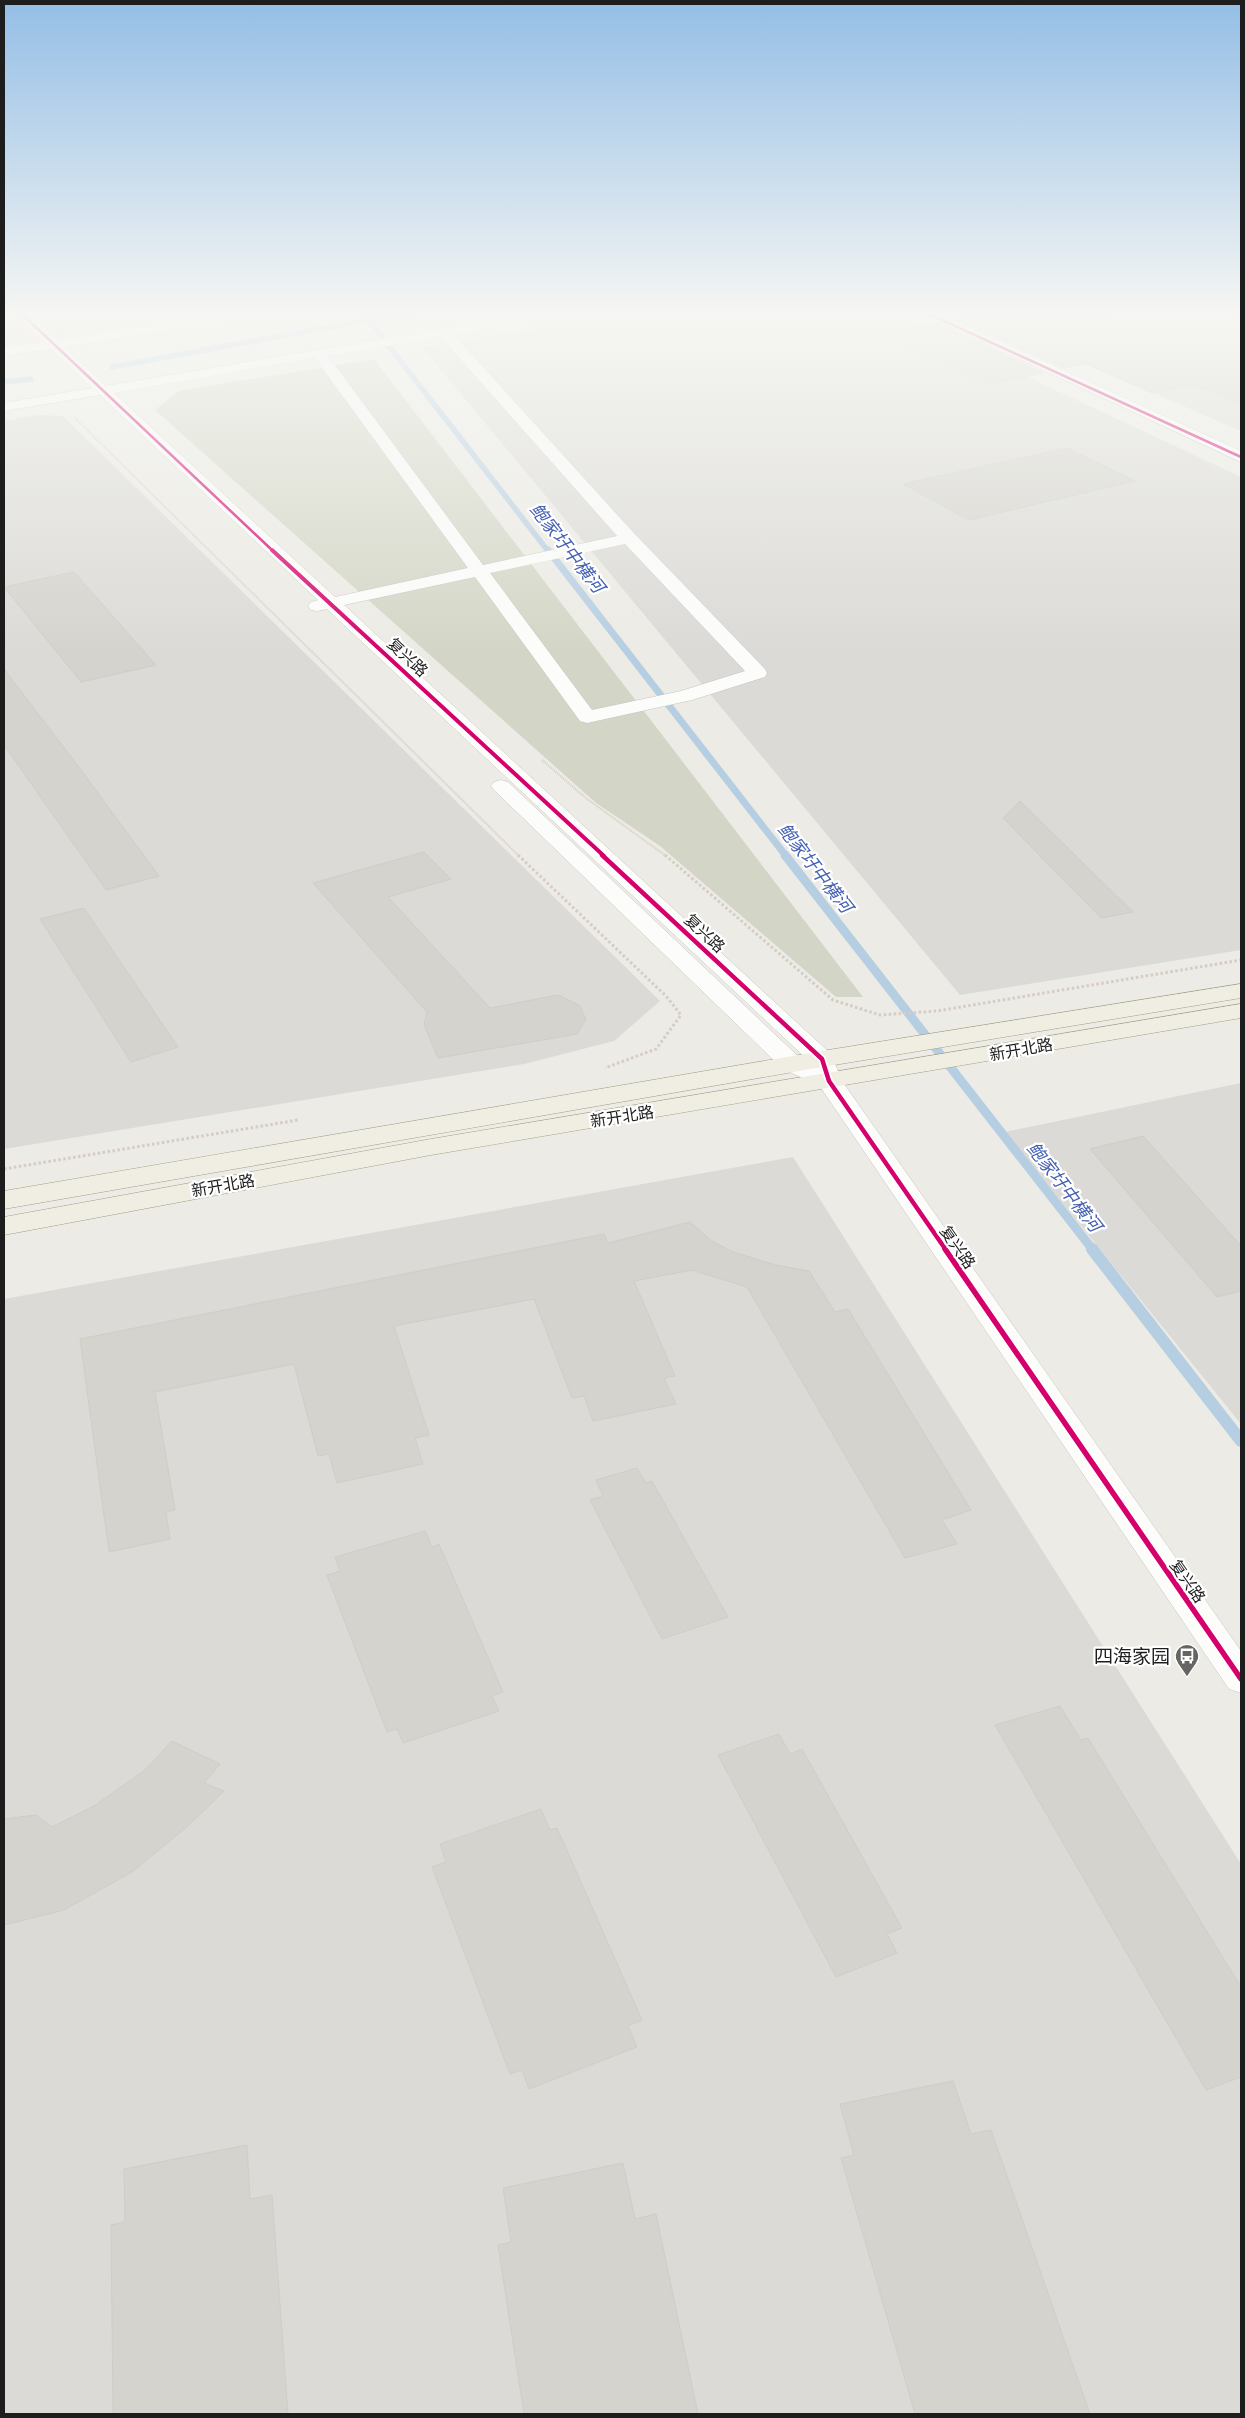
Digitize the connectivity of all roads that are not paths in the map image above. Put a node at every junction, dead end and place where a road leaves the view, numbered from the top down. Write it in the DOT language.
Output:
graph roads {
  1 [pos="129,427"];
  2 [pos="133,427"];
  3 [pos="372,427"];
  4 [pos="530,427"];
  5 [pos="1175,427"];
  6 [pos="1241,457"];
  7 [pos="630,538"];
  8 [pos="479,571"];
  9 [pos="331,603"];
  10 [pos="311,607"];
  11 [pos="1241,990"];
  12 [pos="1241,1011"];
  13 [pos="792,1064"];
  14 [pos="825,1070"];
  15 [pos="4,1200"];
  16 [pos="4,1226"];
  17 [pos="1241,1679"];
  1 -- 10 [label="street, 复兴路"];
  2 -- 9 [label="street, 复兴路"];
  3 -- 8 [label="street"];
  4 -- 7 [label="street"];
  5 -- 6 [label="street"];
  7 -- 8 [label="street"];
  7 -- 8 [label="street"];
  8 -- 9 [label="street"];
  9 -- 10 [label="street"];
  9 -- 14 [label="street, 复兴路"];
  10 -- 13 [label="street, 复兴路"];
  11 -- 14 [label="main road, 新开北路"];
  12 -- 14 [label="main road, 新开北路"];
  13 -- 14 [label="street, 复兴路"];
  13 -- 15 [label="main road, 新开北路"];
  14 -- 16 [label="main road, 新开北路"];
  14 -- 17 [label="street, 复兴路"];
}
